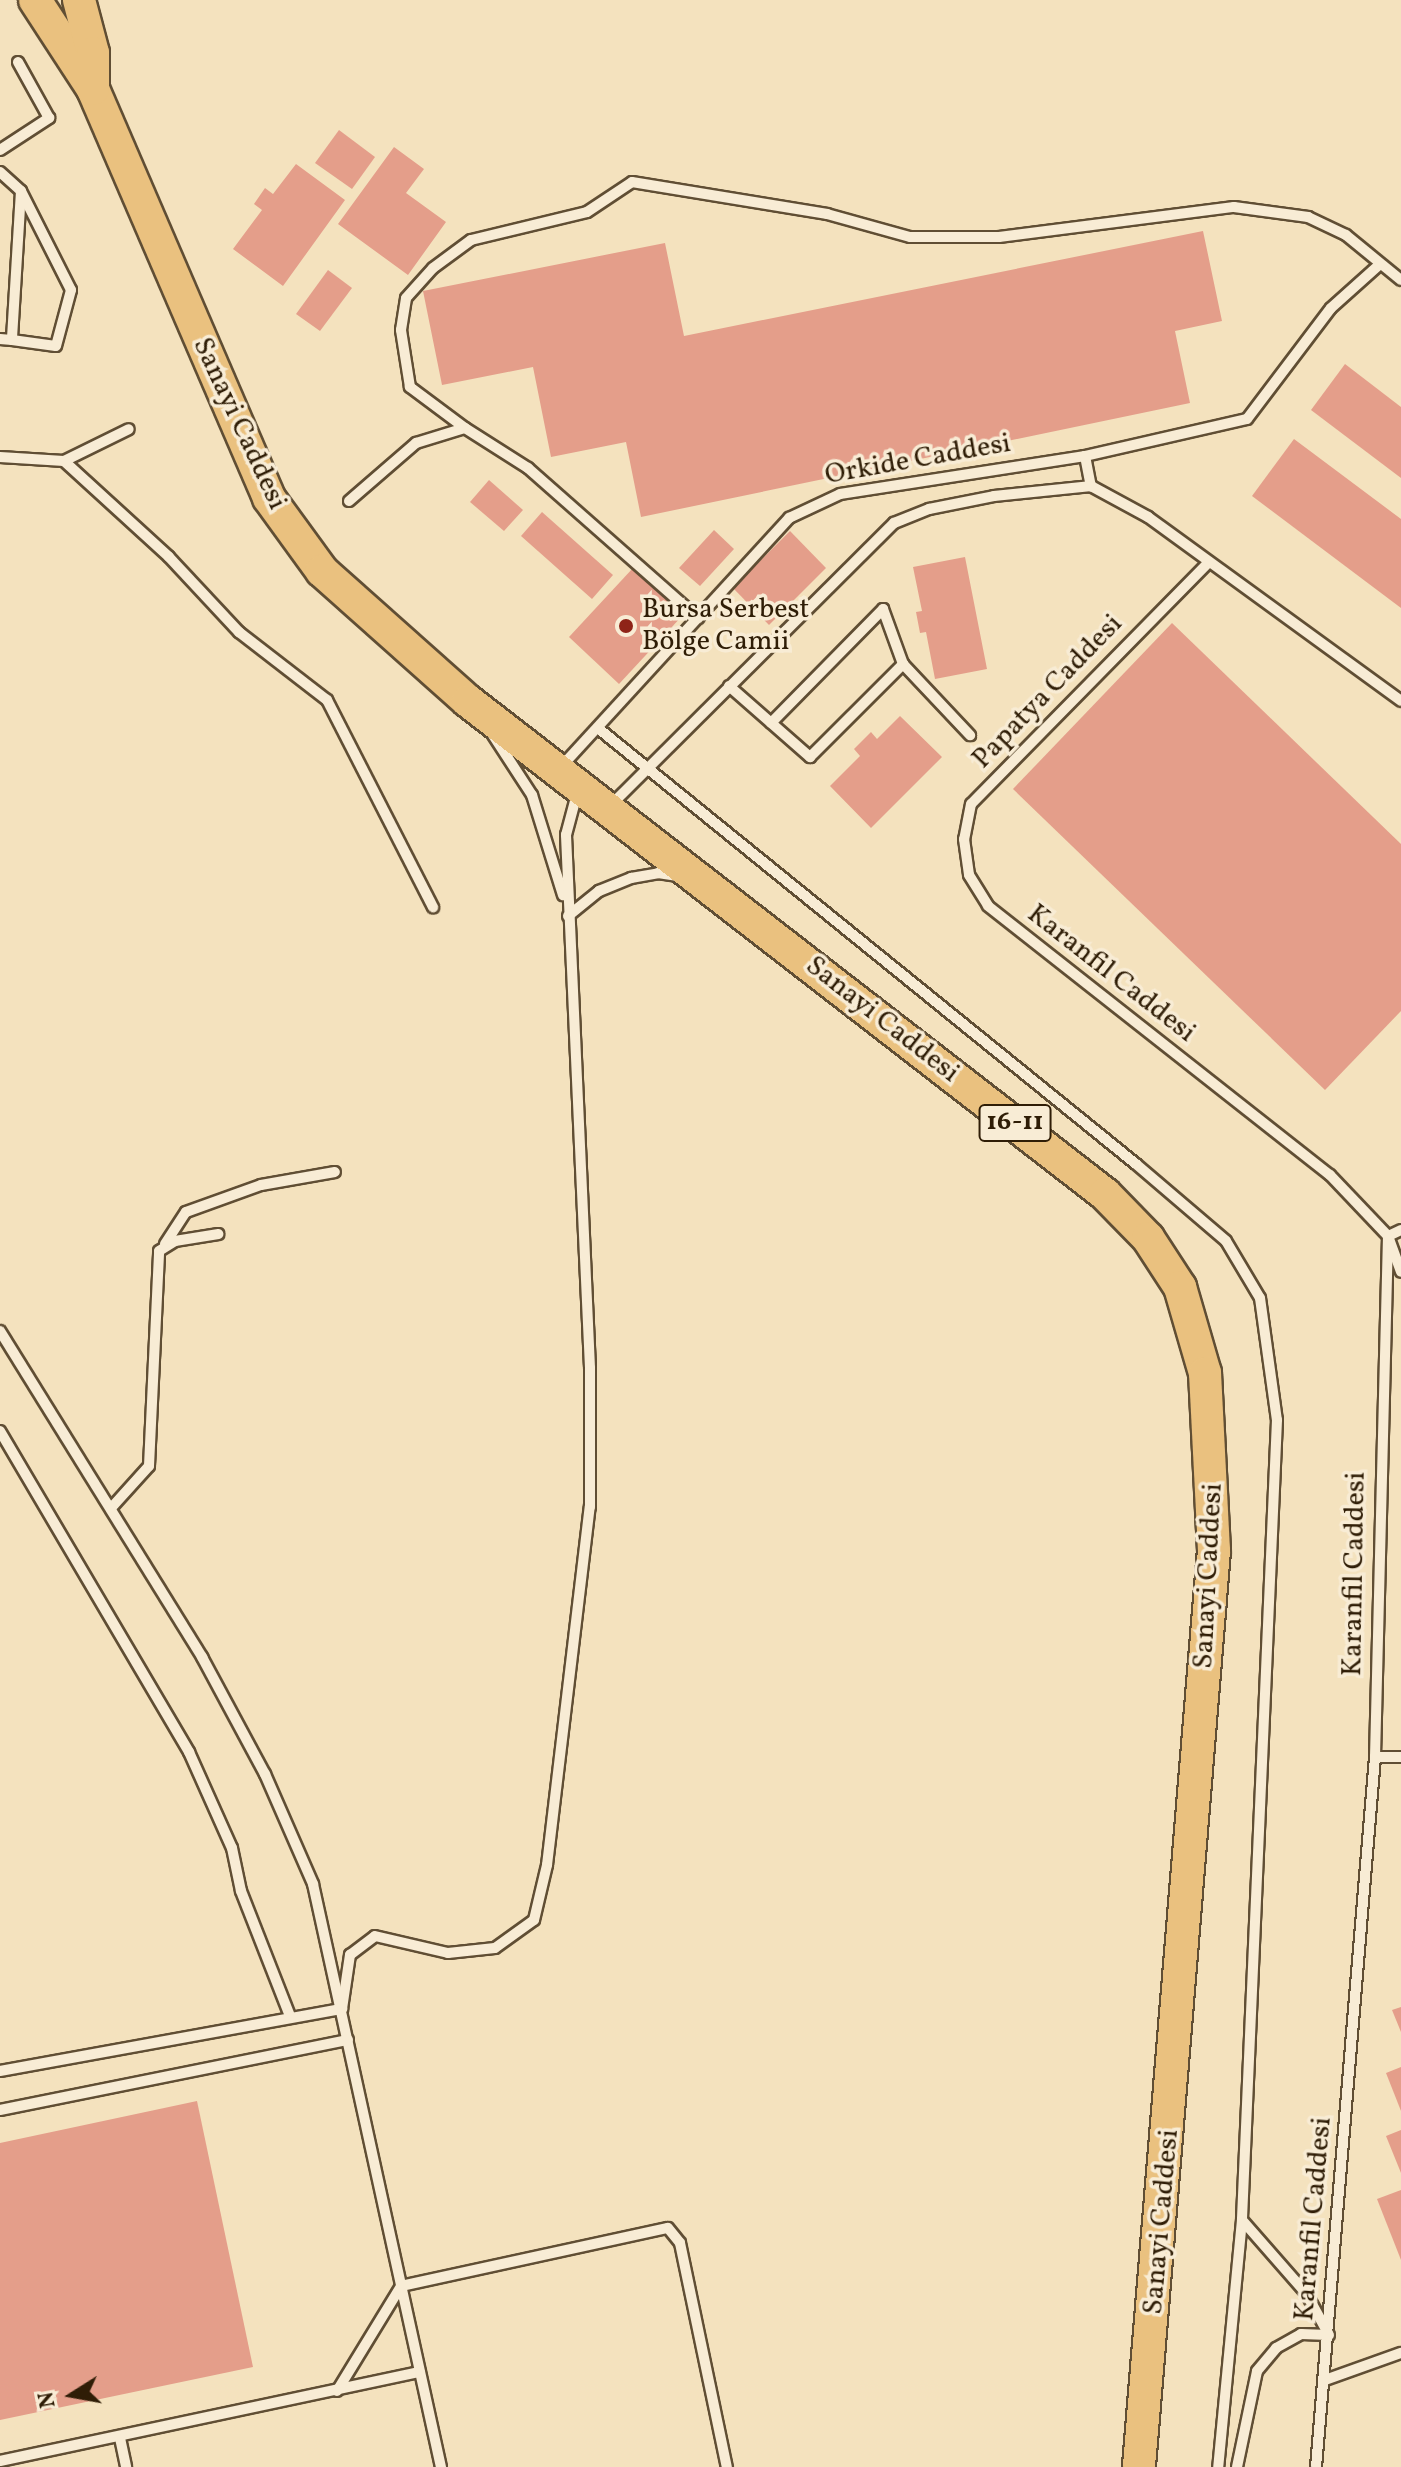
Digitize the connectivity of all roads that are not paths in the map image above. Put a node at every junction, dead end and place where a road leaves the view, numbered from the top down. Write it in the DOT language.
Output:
graph roads {
  1 [pos="35,0"];
  2 [pos="79,0"];
  3 [pos="18,62"];
  4 [pos="93,89"];
  5 [pos="0,150"];
  6 [pos="0,172"];
  7 [pos="21,191"];
  8 [pos="1380,264"];
  9 [pos="1401,280"];
  10 [pos="0,339"];
  11 [pos="12,340"];
  12 [pos="465,428"];
  13 [pos="129,429"];
  14 [pos="1085,456"];
  15 [pos="0,457"];
  16 [pos="64,461"];
  17 [pos="1091,486"];
  18 [pos="349,501"];
  19 [pos="1209,562"];
  20 [pos="698,618"];
  21 [pos="903,664"];
  22 [pos="729,686"];
  23 [pos="468,701"];
  24 [pos="1401,701"];
  25 [pos="771,723"];
  26 [pos="599,729"];
  27 [pos="970,735"];
  28 [pos="646,769"];
  29 [pos="568,780"];
  30 [pos="605,810"];
  31 [pos="969,875"];
  32 [pos="697,879"];
  33 [pos="433,907"];
  34 [pos="568,916"];
  35 [pos="335,1172"];
  36 [pos="1401,1230"];
  37 [pos="218,1234"];
  38 [pos="1388,1236"];
  39 [pos="162,1249"];
  40 [pos="1401,1272"];
  41 [pos="0,1331"];
  42 [pos="0,1431"];
  43 [pos="112,1507"];
  44 [pos="1375,1757"];
  45 [pos="1401,1757"];
  46 [pos="342,2009"];
  47 [pos="290,2016"];
  48 [pos="348,2040"];
  49 [pos="0,2071"];
  50 [pos="0,2110"];
  51 [pos="1242,2220"];
  52 [pos="401,2286"];
  53 [pos="1329,2335"];
  54 [pos="1401,2353"];
  55 [pos="420,2372"];
  56 [pos="1325,2380"];
  57 [pos="337,2391"];
  58 [pos="120,2438"];
  59 [pos="0,2461"];
  60 [pos="126,2467"];
  61 [pos="441,2467"];
  62 [pos="727,2467"];
  63 [pos="1139,2467"];
  64 [pos="1218,2467"];
  65 [pos="1237,2467"];
  66 [pos="1316,2467"];
  1 -- 4 [label="main road"];
  2 -- 4 [label="main road"];
  3 -- 5 [label="lane"];
  4 -- 23 [label="main road, Sanayi Caddesi / 16-11"];
  6 -- 7 [label="lane"];
  7 -- 11 [label="lane"];
  7 -- 11 [label="lane"];
  8 -- 9 [label="lane"];
  8 -- 12 [label="lane"];
  8 -- 14 [label="lane, Orkide Caddesi"];
  10 -- 11 [label="lane"];
  12 -- 18 [label="lane"];
  12 -- 20 [label="lane"];
  13 -- 16 [label="lane"];
  14 -- 17 [label="lane"];
  14 -- 20 [label="lane, Orkide Caddesi"];
  15 -- 16 [label="lane"];
  16 -- 33 [label="lane"];
  17 -- 19 [label="lane"];
  17 -- 22 [label="lane, Orkide Caddesi"];
  19 -- 24 [label="lane"];
  19 -- 31 [label="lane, Papatya Caddesi"];
  20 -- 26 [label="lane, Orkide Caddesi"];
  21 -- 25 [label="lane"];
  21 -- 25 [label="lane"];
  21 -- 27 [label="lane"];
  22 -- 25 [label="lane"];
  22 -- 28 [label="lane, Orkide Caddesi"];
  23 -- 29 [label="main road, Sanayi Caddesi / 16-11"];
  23 -- 34 [label="lane"];
  26 -- 28 [label="lane"];
  26 -- 29 [label="lane, Orkide Caddesi"];
  28 -- 30 [label="lane, Orkide Caddesi"];
  28 -- 51 [label="lane"];
  29 -- 30 [label="main road, Sanayi Caddesi / 16-11"];
  29 -- 34 [label="lane"];
  30 -- 32 [label="main road, Sanayi Caddesi / 16-11"];
  31 -- 38 [label="lane, Karanfil Caddesi"];
  32 -- 34 [label="lane"];
  32 -- 63 [label="main road, Sanayi Caddesi / 16-11"];
  34 -- 46 [label="lane"];
  35 -- 39 [label="lane"];
  36 -- 38 [label="lane"];
  37 -- 39 [label="lane"];
  38 -- 40 [label="lane"];
  38 -- 44 [label="lane, Karanfil Caddesi"];
  39 -- 43 [label="lane"];
  41 -- 43 [label="lane"];
  42 -- 47 [label="lane"];
  43 -- 46 [label="lane"];
  44 -- 45 [label="lane"];
  44 -- 53 [label="lane, Karanfil Caddesi"];
  46 -- 47 [label="lane"];
  46 -- 48 [label="lane"];
  47 -- 49 [label="lane"];
  48 -- 50 [label="lane"];
  48 -- 52 [label="lane"];
  51 -- 53 [label="lane"];
  51 -- 64 [label="lane"];
  52 -- 55 [label="lane"];
  52 -- 57 [label="lane"];
  52 -- 62 [label="lane"];
  53 -- 56 [label="lane, Karanfil Caddesi"];
  53 -- 65 [label="lane"];
  54 -- 56 [label="lane"];
  55 -- 57 [label="lane"];
  55 -- 61 [label="lane"];
  56 -- 66 [label="lane, Karanfil Caddesi"];
  57 -- 58 [label="lane"];
  58 -- 59 [label="lane"];
  58 -- 60 [label="lane"];
}
